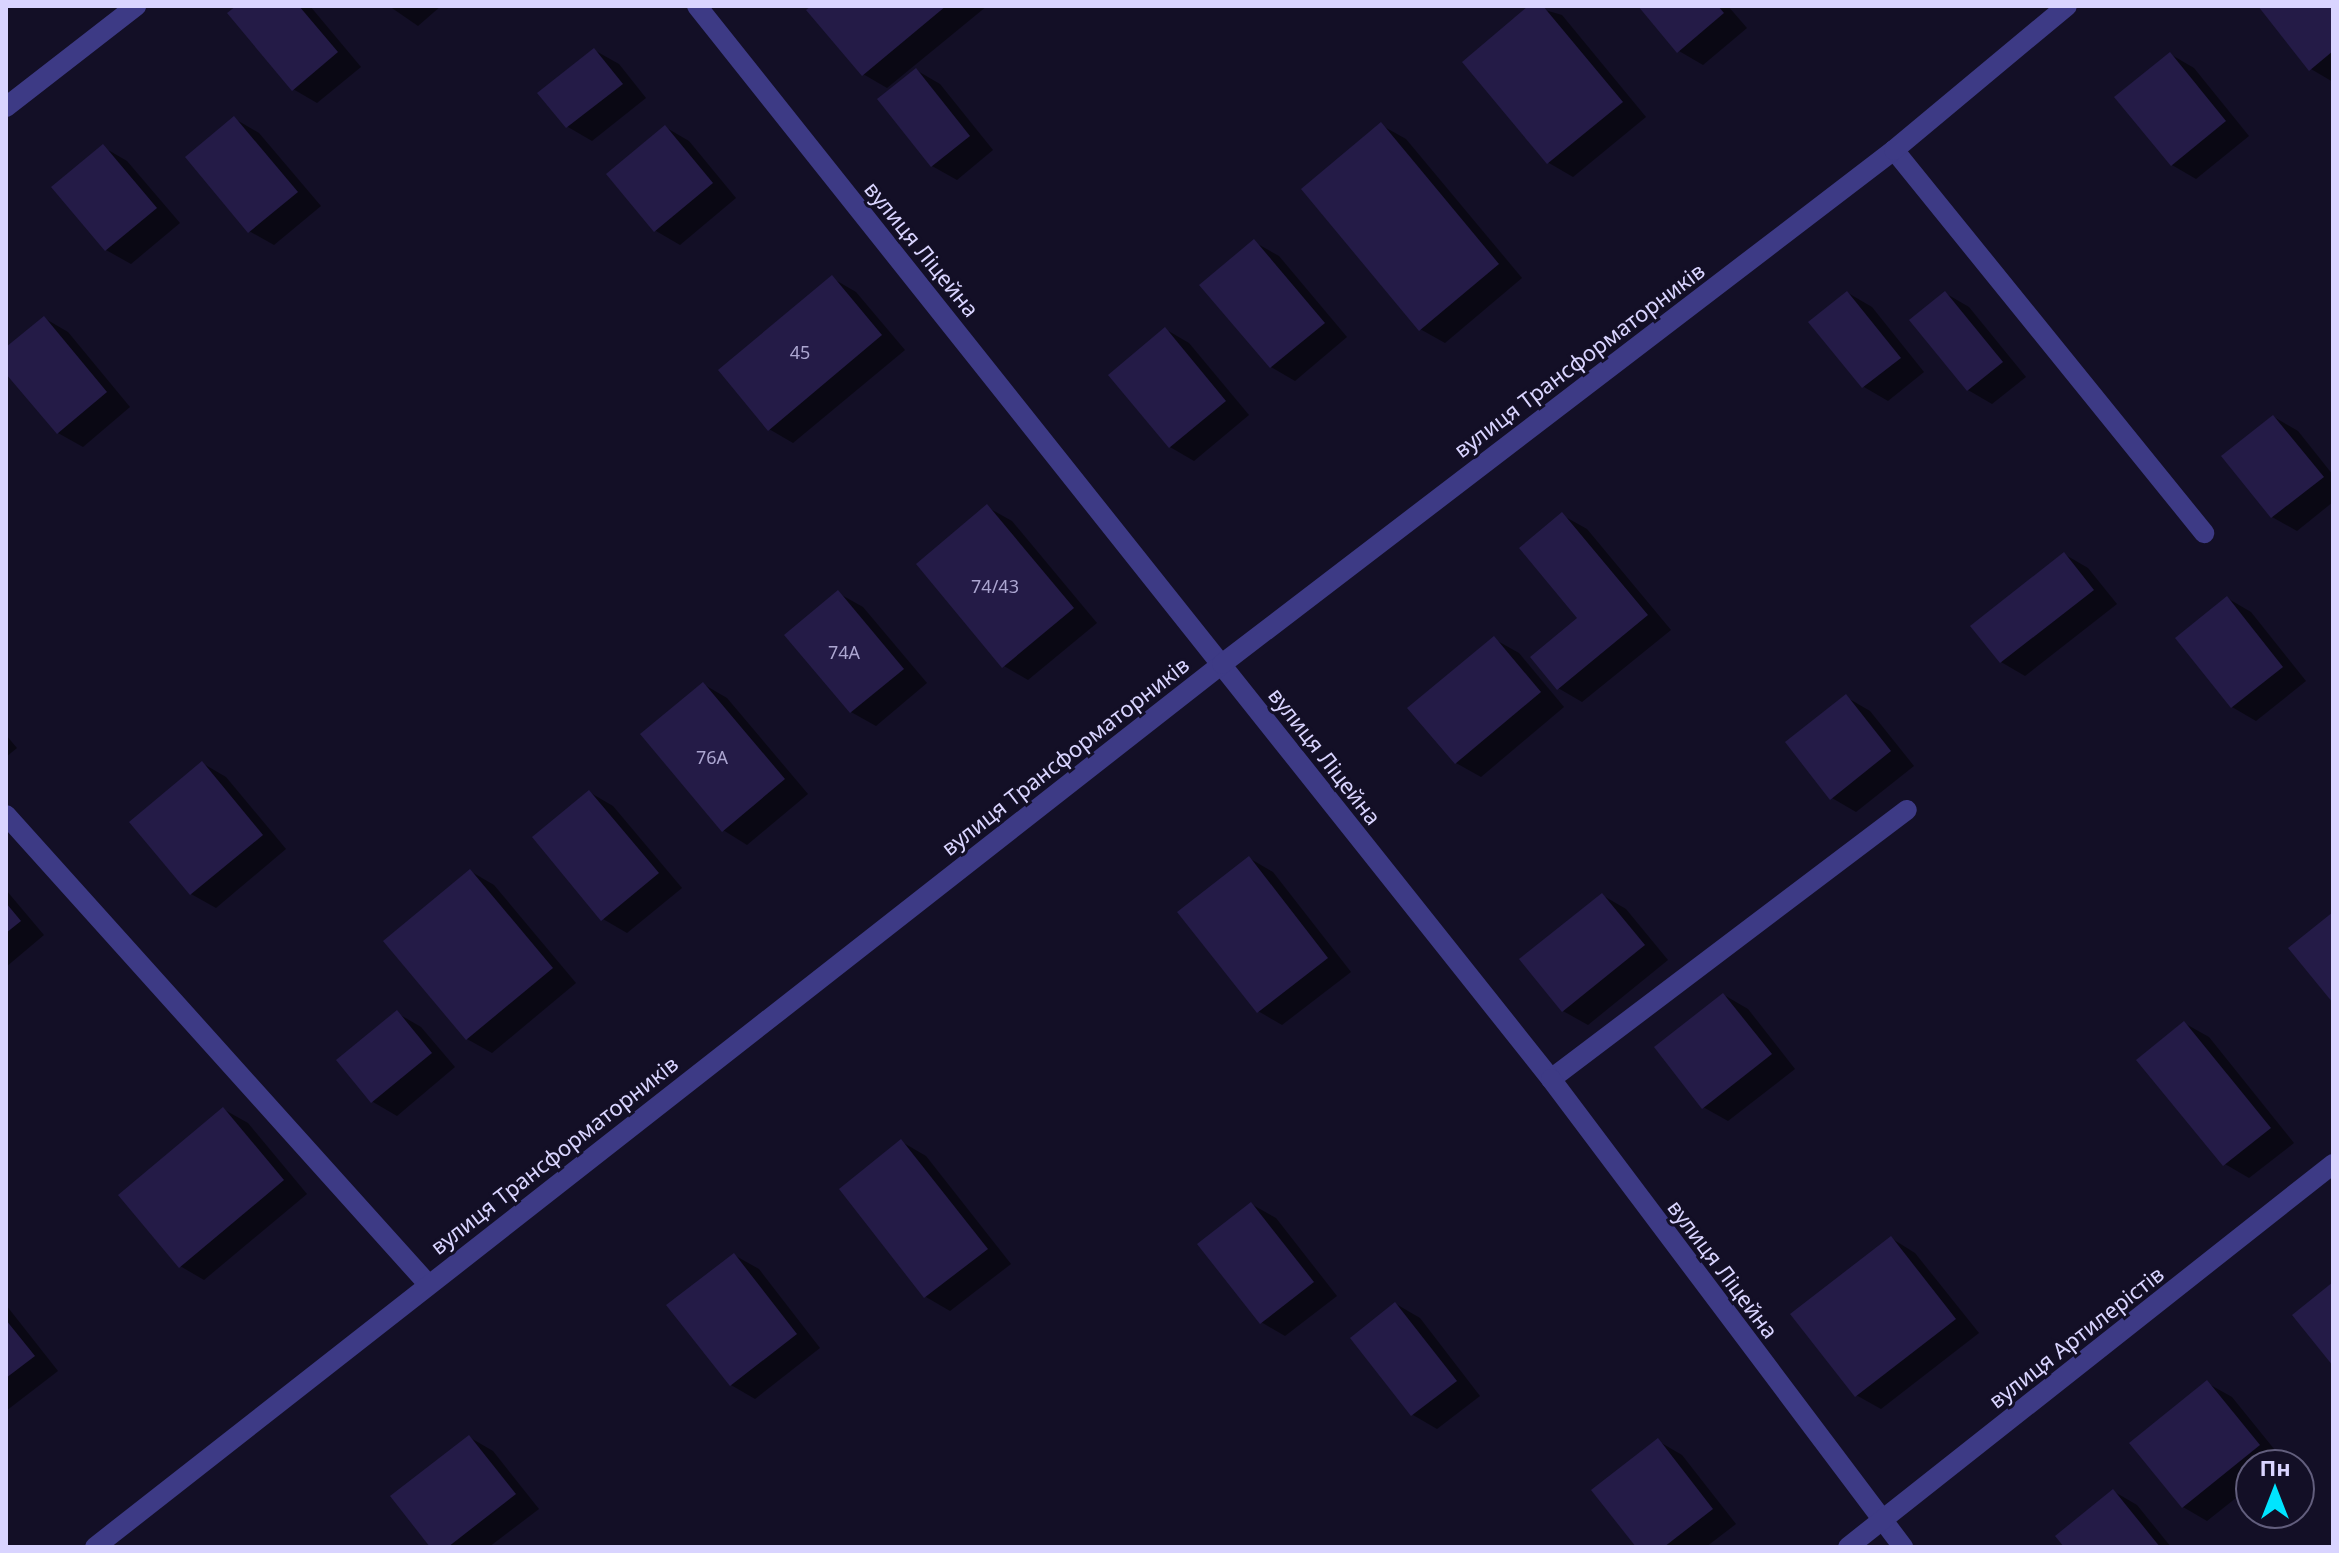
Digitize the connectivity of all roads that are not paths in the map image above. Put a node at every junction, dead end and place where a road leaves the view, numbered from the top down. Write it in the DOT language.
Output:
graph roads {
  1 [pos="136,6"];
  2 [pos="697,6"];
  3 [pos="2067,6"];
  4 [pos="6,107"];
  5 [pos="1894,150"];
  6 [pos="2204,533"];
  7 [pos="1222,664"];
  8 [pos="1907,810"];
  9 [pos="6,815"];
  10 [pos="1551,1079"];
  11 [pos="2333,1164"];
  12 [pos="428,1284"];
  13 [pos="1882,1521"];
  14 [pos="95,1547"];
  15 [pos="1848,1547"];
  16 [pos="1903,1547"];
  1 -- 4 [label="street"];
  2 -- 7 [label="street, вулиця Ліцейна"];
  3 -- 5 [label="street, вулиця Трансформаторників"];
  5 -- 6 [label="street"];
  5 -- 7 [label="street, вулиця Трансформаторників"];
  7 -- 10 [label="street, вулиця Ліцейна"];
  7 -- 12 [label="street, вулиця Трансформаторників"];
  8 -- 10 [label="street"];
  9 -- 12 [label="street"];
  10 -- 13 [label="street, вулиця Ліцейна"];
  11 -- 13 [label="street, вулиця Артилерістів"];
  12 -- 14 [label="street, вулиця Трансформаторників"];
  13 -- 15 [label="street, вулиця Артилерістів"];
  13 -- 16 [label="street, вулиця Ліцейна"];
}
